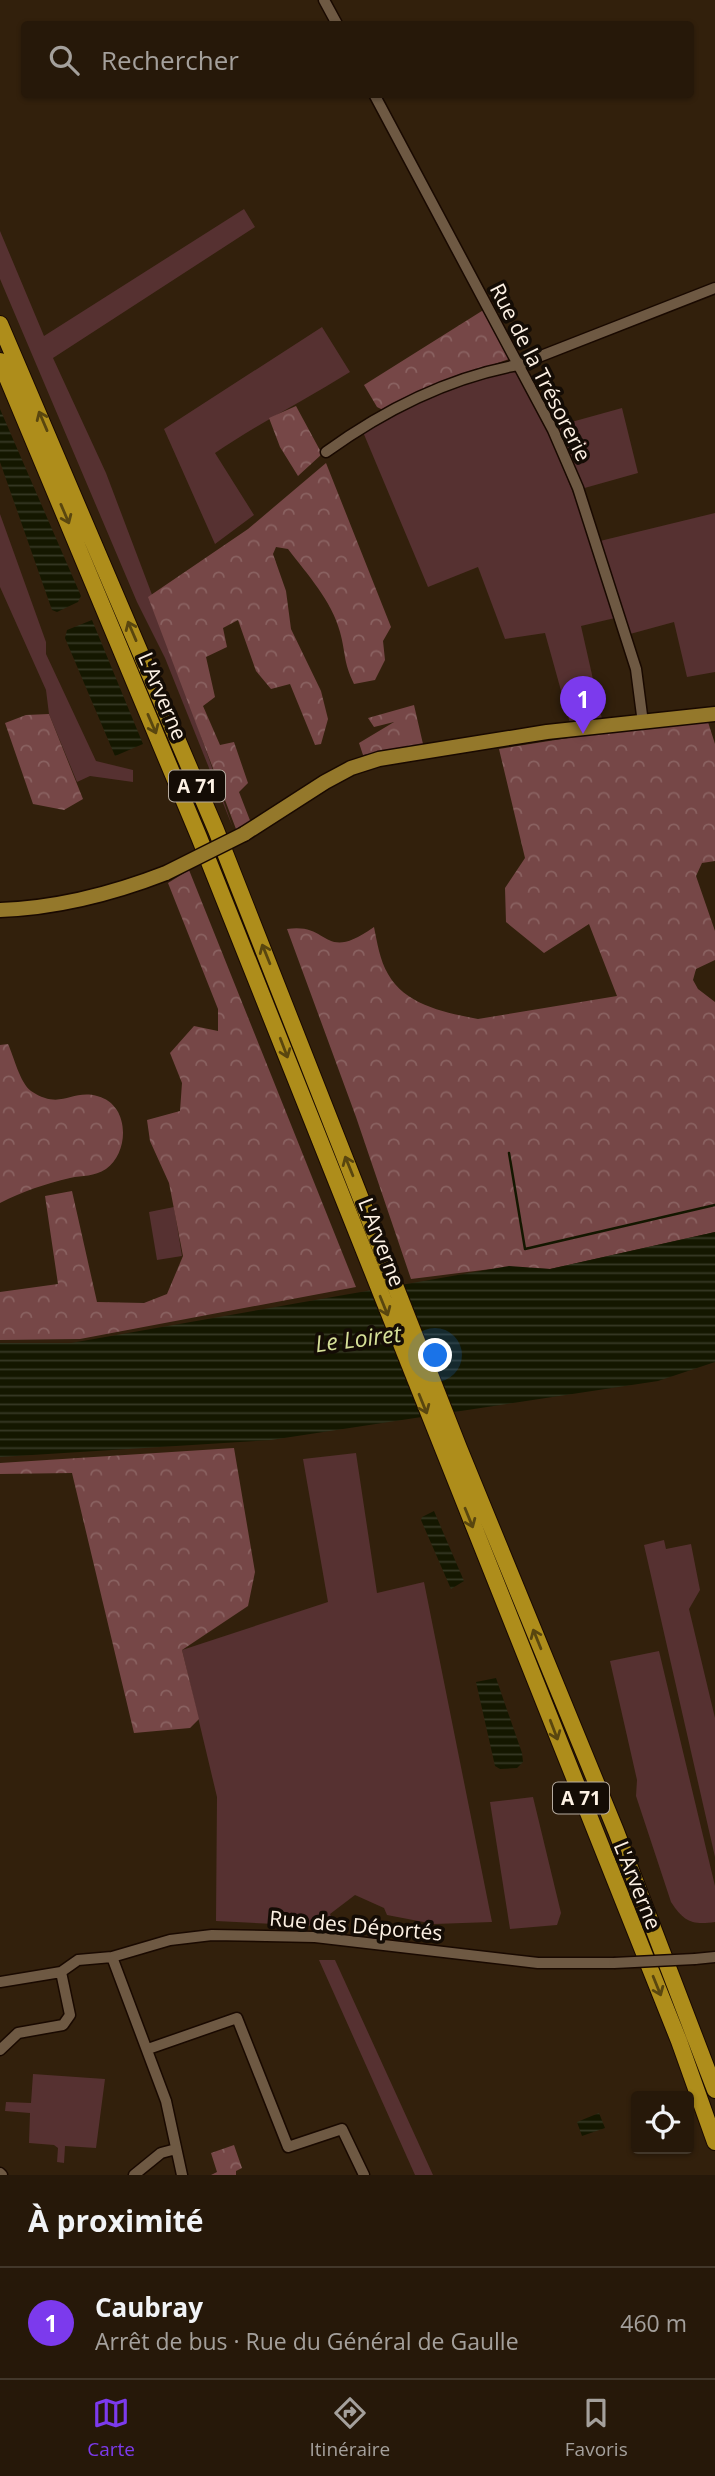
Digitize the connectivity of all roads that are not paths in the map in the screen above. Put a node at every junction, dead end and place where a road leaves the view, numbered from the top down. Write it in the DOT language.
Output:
graph roads {
  1 [pos="324,0"];
  2 [pos="335,21"];
  3 [pos="376,98"];
  4 [pos="715,288"];
  5 [pos="0,324"];
  6 [pos="0,361"];
  7 [pos="518,365"];
  8 [pos="326,452"];
  9 [pos="715,714"];
  10 [pos="643,723"];
  11 [pos="0,910"];
  12 [pos="113,1957"];
  13 [pos="715,1957"];
  14 [pos="61,1972"];
  15 [pos="0,1982"];
  16 [pos="148,2049"];
  17 [pos="0,2050"];
  18 [pos="715,2090"];
  19 [pos="715,2142"];
  20 [pos="176,2149"];
  21 [pos="134,2175"];
  22 [pos="182,2175"];
  23 [pos="364,2175"];
  1 -- 2 [label="street"];
  3 -- 7 [label="street, Rue de la Trésorerie"];
  4 -- 7 [label="street"];
  18 -- 5 [label="highway, L'Arverne / A 71, one-way"];
  6 -- 19 [label="highway, L'Arverne / A 71, one-way"];
  7 -- 8 [label="street"];
  7 -- 10 [label="street, Rue de la Trésorerie"];
  9 -- 10 [label="main road"];
  10 -- 11 [label="main road, bridge"];
  12 -- 13 [label="street, Rue des Déportés, bridge"];
  12 -- 14 [label="street, Rue des Déportés"];
  12 -- 16 [label="street"];
  14 -- 15 [label="street, Rue des Déportés"];
  14 -- 17 [label="street"];
  16 -- 20 [label="street"];
  16 -- 23 [label="street"];
  20 -- 21 [label="street"];
  20 -- 22 [label="street"];
}
